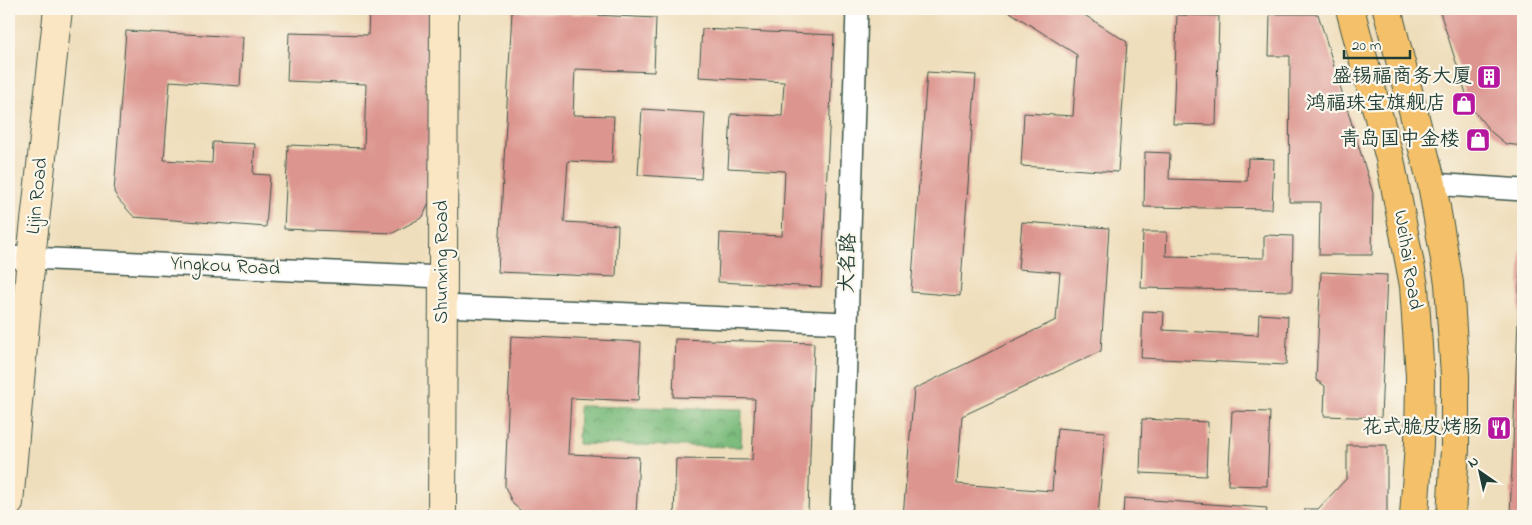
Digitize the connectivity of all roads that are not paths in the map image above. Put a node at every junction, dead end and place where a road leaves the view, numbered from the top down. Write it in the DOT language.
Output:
graph roads {
  1 [pos="58,9"];
  2 [pos="444,9"];
  3 [pos="856,9"];
  4 [pos="1350,9"];
  5 [pos="1387,9"];
  6 [pos="1432,184"];
  7 [pos="1523,190"];
  8 [pos="20,258"];
  9 [pos="442,276"];
  10 [pos="442,306"];
  11 [pos="847,323"];
  12 [pos="9,503"];
  13 [pos="442,516"];
  14 [pos="841,516"];
  15 [pos="1414,516"];
  16 [pos="1451,516"];
  1 -- 8 [label="street, Lijin Road"];
  2 -- 9 [label="street, Shunxing Road"];
  3 -- 11 [label="street, 大名路"];
  4 -- 15 [label="main road, Weihai Road"];
  5 -- 6 [label="main road, Weihai Road"];
  6 -- 7 [label="street"];
  6 -- 16 [label="main road, Weihai Road"];
  8 -- 9 [label="street, Yingkou Road"];
  8 -- 12 [label="street, Lijin Road"];
  9 -- 10 [label="street, Shunxing Road"];
  10 -- 11 [label="street"];
  10 -- 13 [label="street, Shunxing Road"];
  11 -- 14 [label="street, 大名路"];
}
